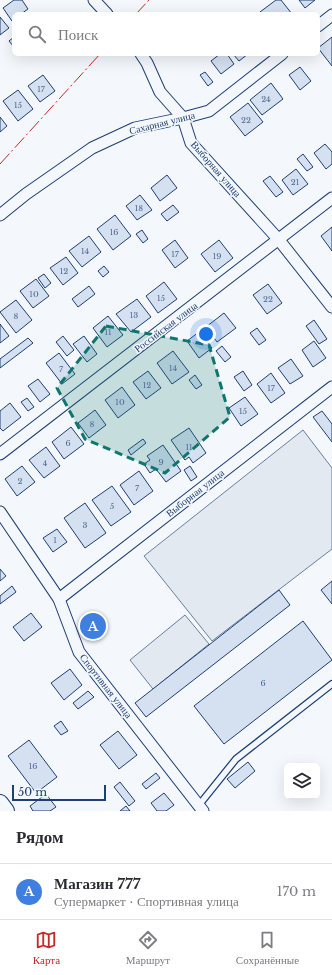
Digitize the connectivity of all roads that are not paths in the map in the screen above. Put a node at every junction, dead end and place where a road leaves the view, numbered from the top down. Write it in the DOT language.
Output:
graph roads {
  1 [pos="94,0"];
  2 [pos="105,12"];
  3 [pos="332,16"];
  4 [pos="320,25"];
  5 [pos="142,56"];
  6 [pos="279,56"];
  7 [pos="183,118"];
  8 [pos="332,198"];
  9 [pos="0,215"];
  10 [pos="279,240"];
  11 [pos="332,307"];
  12 [pos="332,387"];
  13 [pos="0,454"];
  14 [pos="0,512"];
  15 [pos="59,600"];
  16 [pos="332,684"];
  17 [pos="0,803"];
  18 [pos="201,808"];
  19 [pos="6,811"];
  1 -- 2 [label="street"];
  3 -- 4 [label="street"];
  5 -- 7 [label="street"];
  6 -- 7 [label="street, Сахарная улица"];
  7 -- 9 [label="street, Сахарная улица"];
  7 -- 10 [label="street, Выборная улица"];
  8 -- 10 [label="street, Российская улица"];
  10 -- 11 [label="street, Выборная улица"];
  10 -- 13 [label="street, Российская улица"];
  12 -- 15 [label="street, Выборная улица"];
  14 -- 15 [label="street, Спортивная улица"];
  15 -- 18 [label="street, Спортивная улица"];
  16 -- 18 [label="lane"];
  17 -- 19 [label="street"];
}
